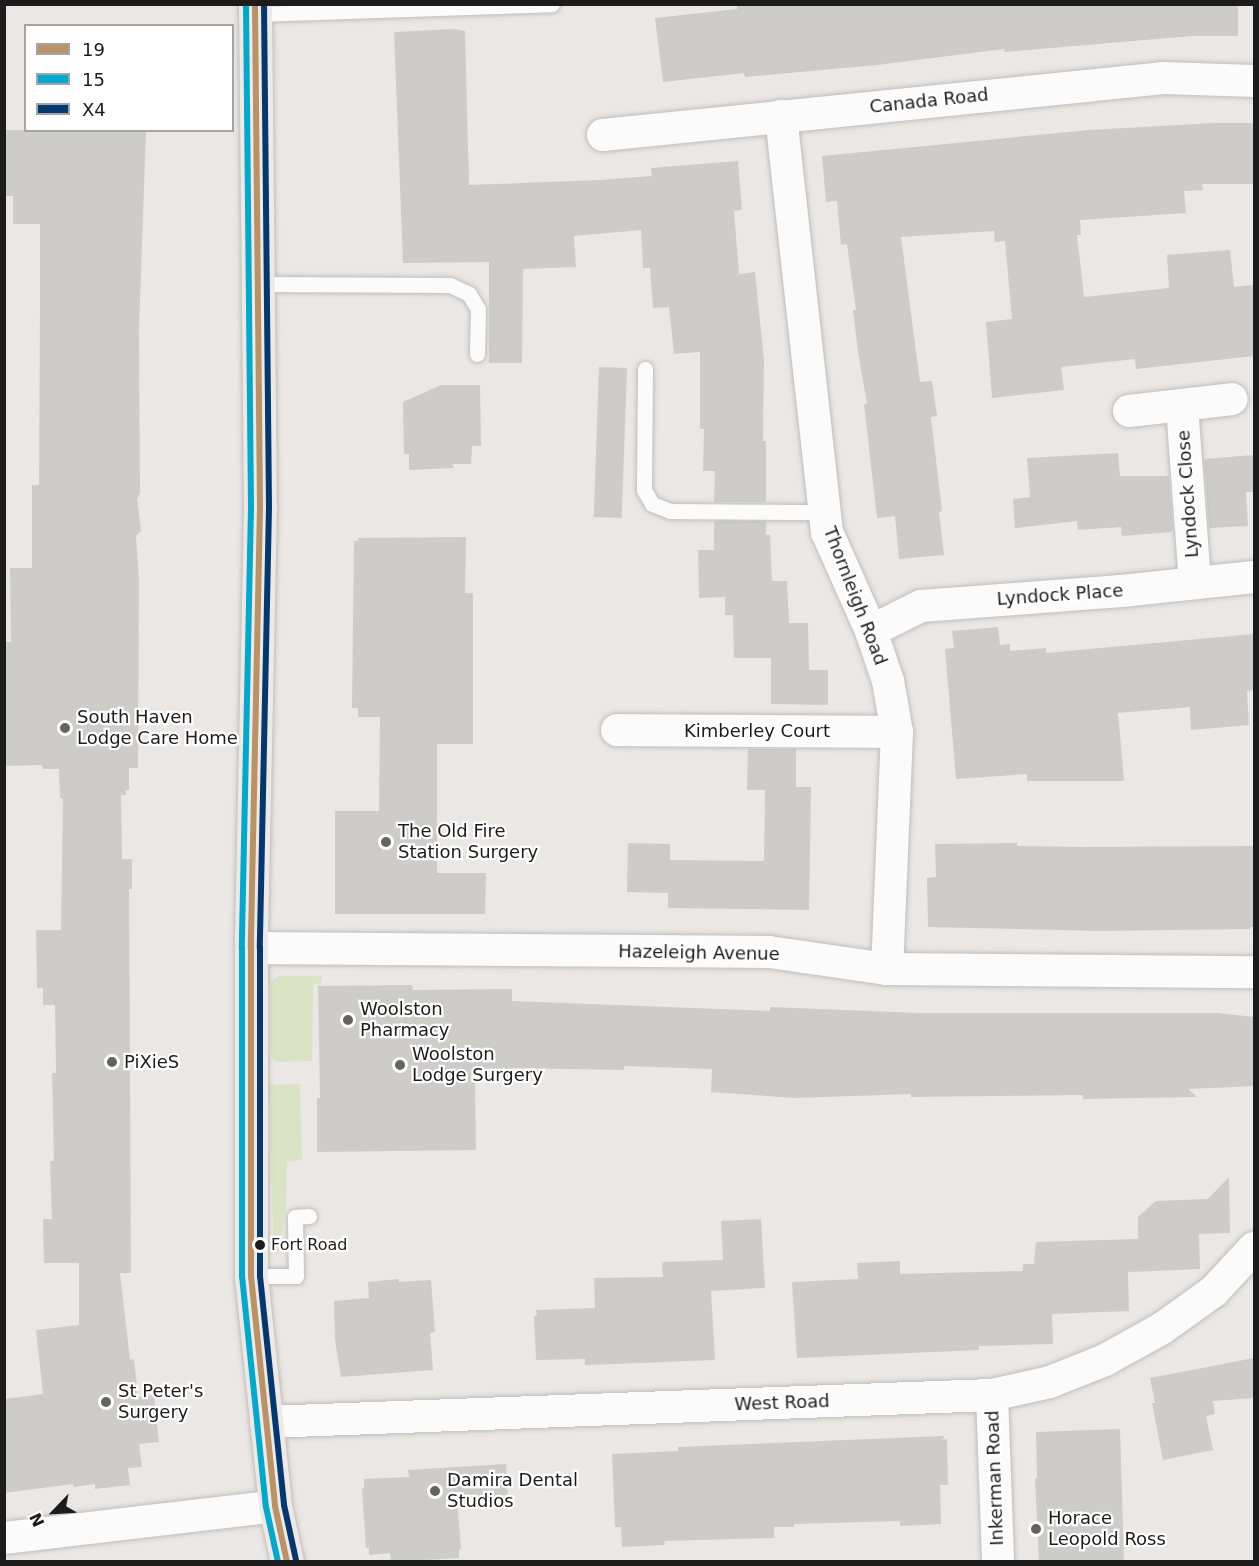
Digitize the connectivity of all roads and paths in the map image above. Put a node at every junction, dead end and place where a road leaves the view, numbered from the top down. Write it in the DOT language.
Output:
graph roads {
  1 [pos="552,4"];
  2 [pos="256,9"];
  3 [pos="1254,81"];
  4 [pos="781,116"];
  5 [pos="603,135"];
  6 [pos="258,284"];
  7 [pos="477,354"];
  8 [pos="645,369"];
  9 [pos="1232,399"];
  10 [pos="1182,405"];
  11 [pos="1129,411"];
  12 [pos="824,512"];
  13 [pos="1254,577"];
  14 [pos="1195,584"];
  15 [pos="872,631"];
  16 [pos="617,730"];
  17 [pos="897,732"];
  18 [pos="251,948"];
  19 [pos="887,969"];
  20 [pos="1254,972"];
  21 [pos="309,1216"];
  22 [pos="1254,1248"];
  23 [pos="251,1276"];
  24 [pos="993,1395"];
  25 [pos="266,1422"];
  26 [pos="276,1506"];
  27 [pos="4,1538"];
  28 [pos="287,1562"];
  29 [pos="998,1562"];
  1 -- 2 [label="lane"];
  2 -- 6 [label="main road"];
  3 -- 4 [label="street, Canada Road"];
  4 -- 5 [label="street, Canada Road"];
  4 -- 12 [label="street, Thornleigh Road"];
  6 -- 7 [label="lane"];
  6 -- 18 [label="main road"];
  8 -- 12 [label="lane"];
  9 -- 10 [label="street, Lyndock Close"];
  10 -- 11 [label="street, Lyndock Close"];
  10 -- 14 [label="street, Lyndock Close"];
  12 -- 15 [label="street, Thornleigh Road"];
  13 -- 14 [label="street, Lyndock Place"];
  14 -- 15 [label="street, Lyndock Place"];
  15 -- 17 [label="street, Thornleigh Road"];
  16 -- 17 [label="street, Kimberley Court"];
  17 -- 19 [label="street, Thornleigh Road"];
  18 -- 19 [label="street, Hazeleigh Avenue"];
  18 -- 23 [label="main road"];
  19 -- 20 [label="street, Hazeleigh Avenue"];
  21 -- 23 [label="lane"];
  22 -- 24 [label="street, West Road"];
  23 -- 25 [label="main road"];
  24 -- 25 [label="street, West Road"];
  24 -- 29 [label="street, Inkerman Road"];
  25 -- 26 [label="main road"];
  26 -- 27 [label="street"];
  26 -- 28 [label="main road"];
}
